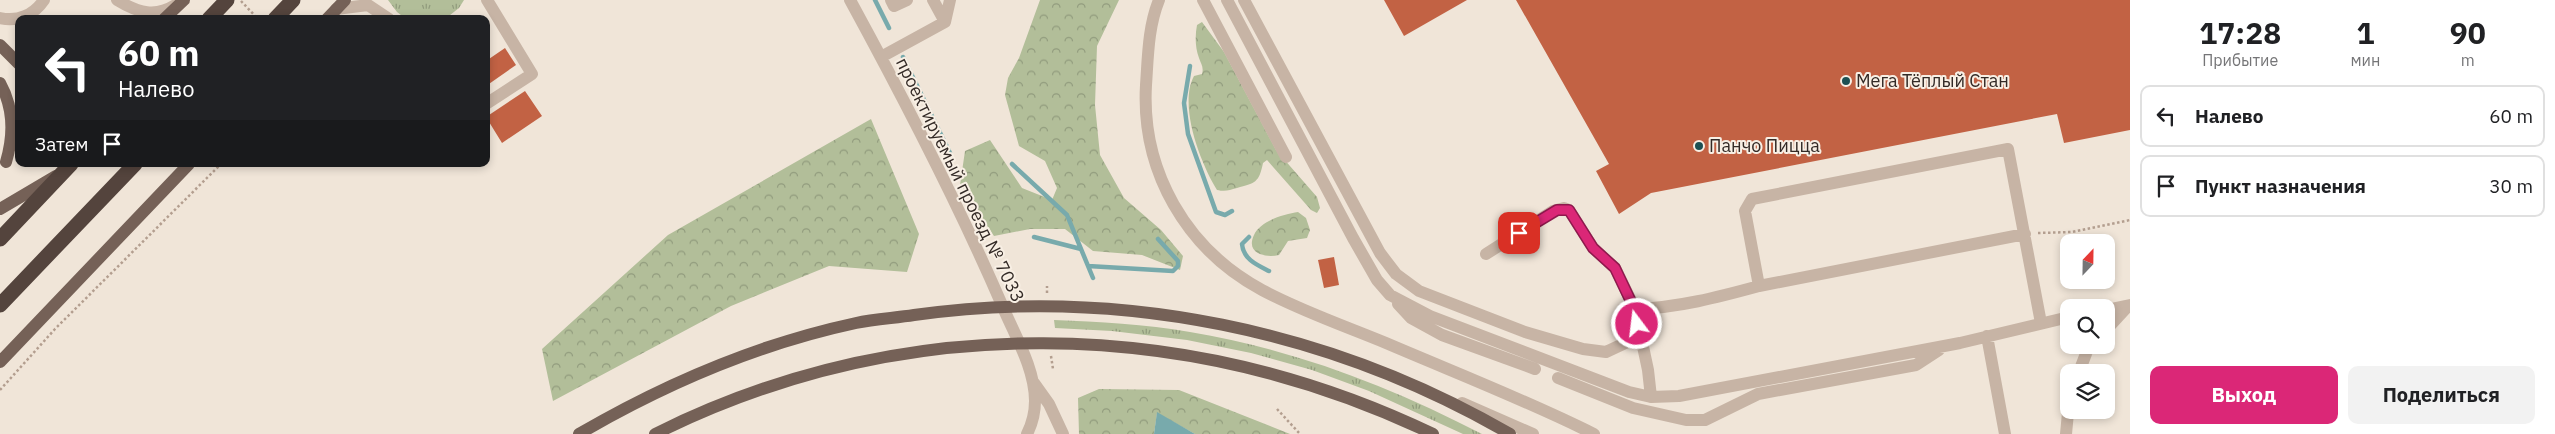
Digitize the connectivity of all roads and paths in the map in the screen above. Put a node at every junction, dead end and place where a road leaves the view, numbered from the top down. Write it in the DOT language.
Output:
graph roads {
  1 [pos="44,0"];
  2 [pos="117,0"];
  3 [pos="184,0"];
  4 [pos="227,0"];
  5 [pos="240,0"];
  6 [pos="293,0"];
  7 [pos="487,0"];
  8 [pos="850,0"];
  9 [pos="891,0"];
  10 [pos="907,0"];
  11 [pos="933,0"];
  12 [pos="950,0"];
  13 [pos="1159,0"];
  14 [pos="1203,0"];
  15 [pos="1227,0"];
  16 [pos="1244,0"];
  17 [pos="336,9"];
  18 [pos="27,15"];
  19 [pos="168,15"];
  20 [pos="213,15"];
  21 [pos="254,15"];
  22 [pos="279,15"];
  23 [pos="384,15"];
  24 [pos="0,18"];
  25 [pos="15,18"];
  26 [pos="945,22"];
  27 [pos="0,45"];
  28 [pos="881,57"];
  29 [pos="15,60"];
  30 [pos="0,82"];
  31 [pos="490,101"];
  32 [pos="15,154"];
  33 [pos="1286,157"];
  34 [pos="3,165"];
  35 [pos="68,167"];
  36 [pos="132,167"];
  37 [pos="186,167"];
  38 [pos="218,167"];
  39 [pos="0,209"];
  40 [pos="2130,220"];
  41 [pos="2025,234"];
  42 [pos="0,239"];
  43 [pos="1486,254"];
  44 [pos="1396,274"];
  45 [pos="1377,280"];
  46 [pos="1047,286"];
  47 [pos="1759,286"];
  48 [pos="1390,295"];
  49 [pos="0,304"];
  50 [pos="1002,306"];
  51 [pos="1047,306"];
  52 [pos="2129,306"];
  53 [pos="2115,308"];
  54 [pos="1635,310"];
  55 [pos="2060,319"];
  56 [pos="2115,321"];
  57 [pos="2041,322"];
  58 [pos="1640,336"];
  59 [pos="1987,336"];
  60 [pos="1050,343"];
  61 [pos="1019,344"];
  62 [pos="1945,346"];
  63 [pos="0,362"];
  64 [pos="1053,369"];
  65 [pos="1535,369"];
  66 [pos="1558,378"];
  67 [pos="1031,379"];
  68 [pos="1403,380"];
  69 [pos="0,390"];
  70 [pos="1651,397"];
  71 [pos="1733,405"];
  72 [pos="1277,409"];
  73 [pos="1706,410"];
  74 [pos="1397,418"];
  75 [pos="2067,419"];
  76 [pos="579,434"];
  77 [pos="655,434"];
  78 [pos="1028,434"];
  79 [pos="1063,434"];
  80 [pos="1300,434"];
  81 [pos="1422,434"];
  82 [pos="1433,434"];
  83 [pos="1510,434"];
  84 [pos="1533,434"];
  85 [pos="1594,434"];
  86 [pos="2005,434"];
  87 [pos="2066,434"];
  1 -- 18 [label="street"];
  2 -- 3 [label="street"];
  3 -- 19 [label="main road"];
  4 -- 20 [label="highway"];
  5 -- 21 [label="path"];
  6 -- 22 [label="highway"];
  7 -- 31 [label="street"];
  8 -- 28 [label="street, проектируемый проезд № 7033"];
  9 -- 10 [label="street"];
  11 -- 26 [label="street"];
  12 -- 26 [label="street"];
  13 -- 85 [label="street"];
  14 -- 33 [label="street"];
  15 -- 45 [label="street"];
  16 -- 44 [label="street"];
  17 -- 23 [label="street"];
  24 -- 25 [label="street"];
  26 -- 28 [label="street"];
  27 -- 29 [label="main road"];
  28 -- 50 [label="street, проектируемый проезд № 7033"];
  30 -- 34 [label="main road"];
  32 -- 34 [label="main road"];
  35 -- 39 [label="main road"];
  35 -- 42 [label="highway"];
  36 -- 49 [label="highway"];
  37 -- 63 [label="main road"];
  38 -- 69 [label="path"];
  40 -- 41 [label="path"];
  41 -- 47 [label="street"];
  41 -- 47 [label="street"];
  41 -- 57 [label="street"];
  43 -- 54 [label="street"];
  44 -- 45 [label="street"];
  44 -- 58 [label="street"];
  45 -- 48 [label="street"];
  46 -- 51 [label="path"];
  47 -- 54 [label="street"];
  48 -- 65 [label="street"];
  48 -- 70 [label="street"];
  50 -- 51 [label="main road"];
  50 -- 61 [label="street, проектируемый проезд № 7033"];
  50 -- 76 [label="main road"];
  51 -- 68 [label="main road"];
  52 -- 53 [label="street"];
  52 -- 56 [label="street"];
  54 -- 58 [label="street"];
  55 -- 57 [label="street"];
  57 -- 59 [label="street"];
  58 -- 70 [label="street"];
  59 -- 62 [label="street"];
  59 -- 86 [label="street"];
  60 -- 61 [label="main road"];
  60 -- 64 [label="path"];
  60 -- 74 [label="main road"];
  61 -- 67 [label="street, проектируемый проезд № 7033"];
  61 -- 77 [label="main road"];
  62 -- 70 [label="street"];
  62 -- 71 [label="street"];
  66 -- 71 [label="street"];
  67 -- 78 [label="street"];
  67 -- 79 [label="street"];
  68 -- 83 [label="main road"];
  68 -- 84 [label="street"];
  71 -- 73 [label="street"];
  72 -- 80 [label="path"];
  74 -- 81 [label="street"];
  74 -- 82 [label="main road"];
  75 -- 87 [label="street"];
}
